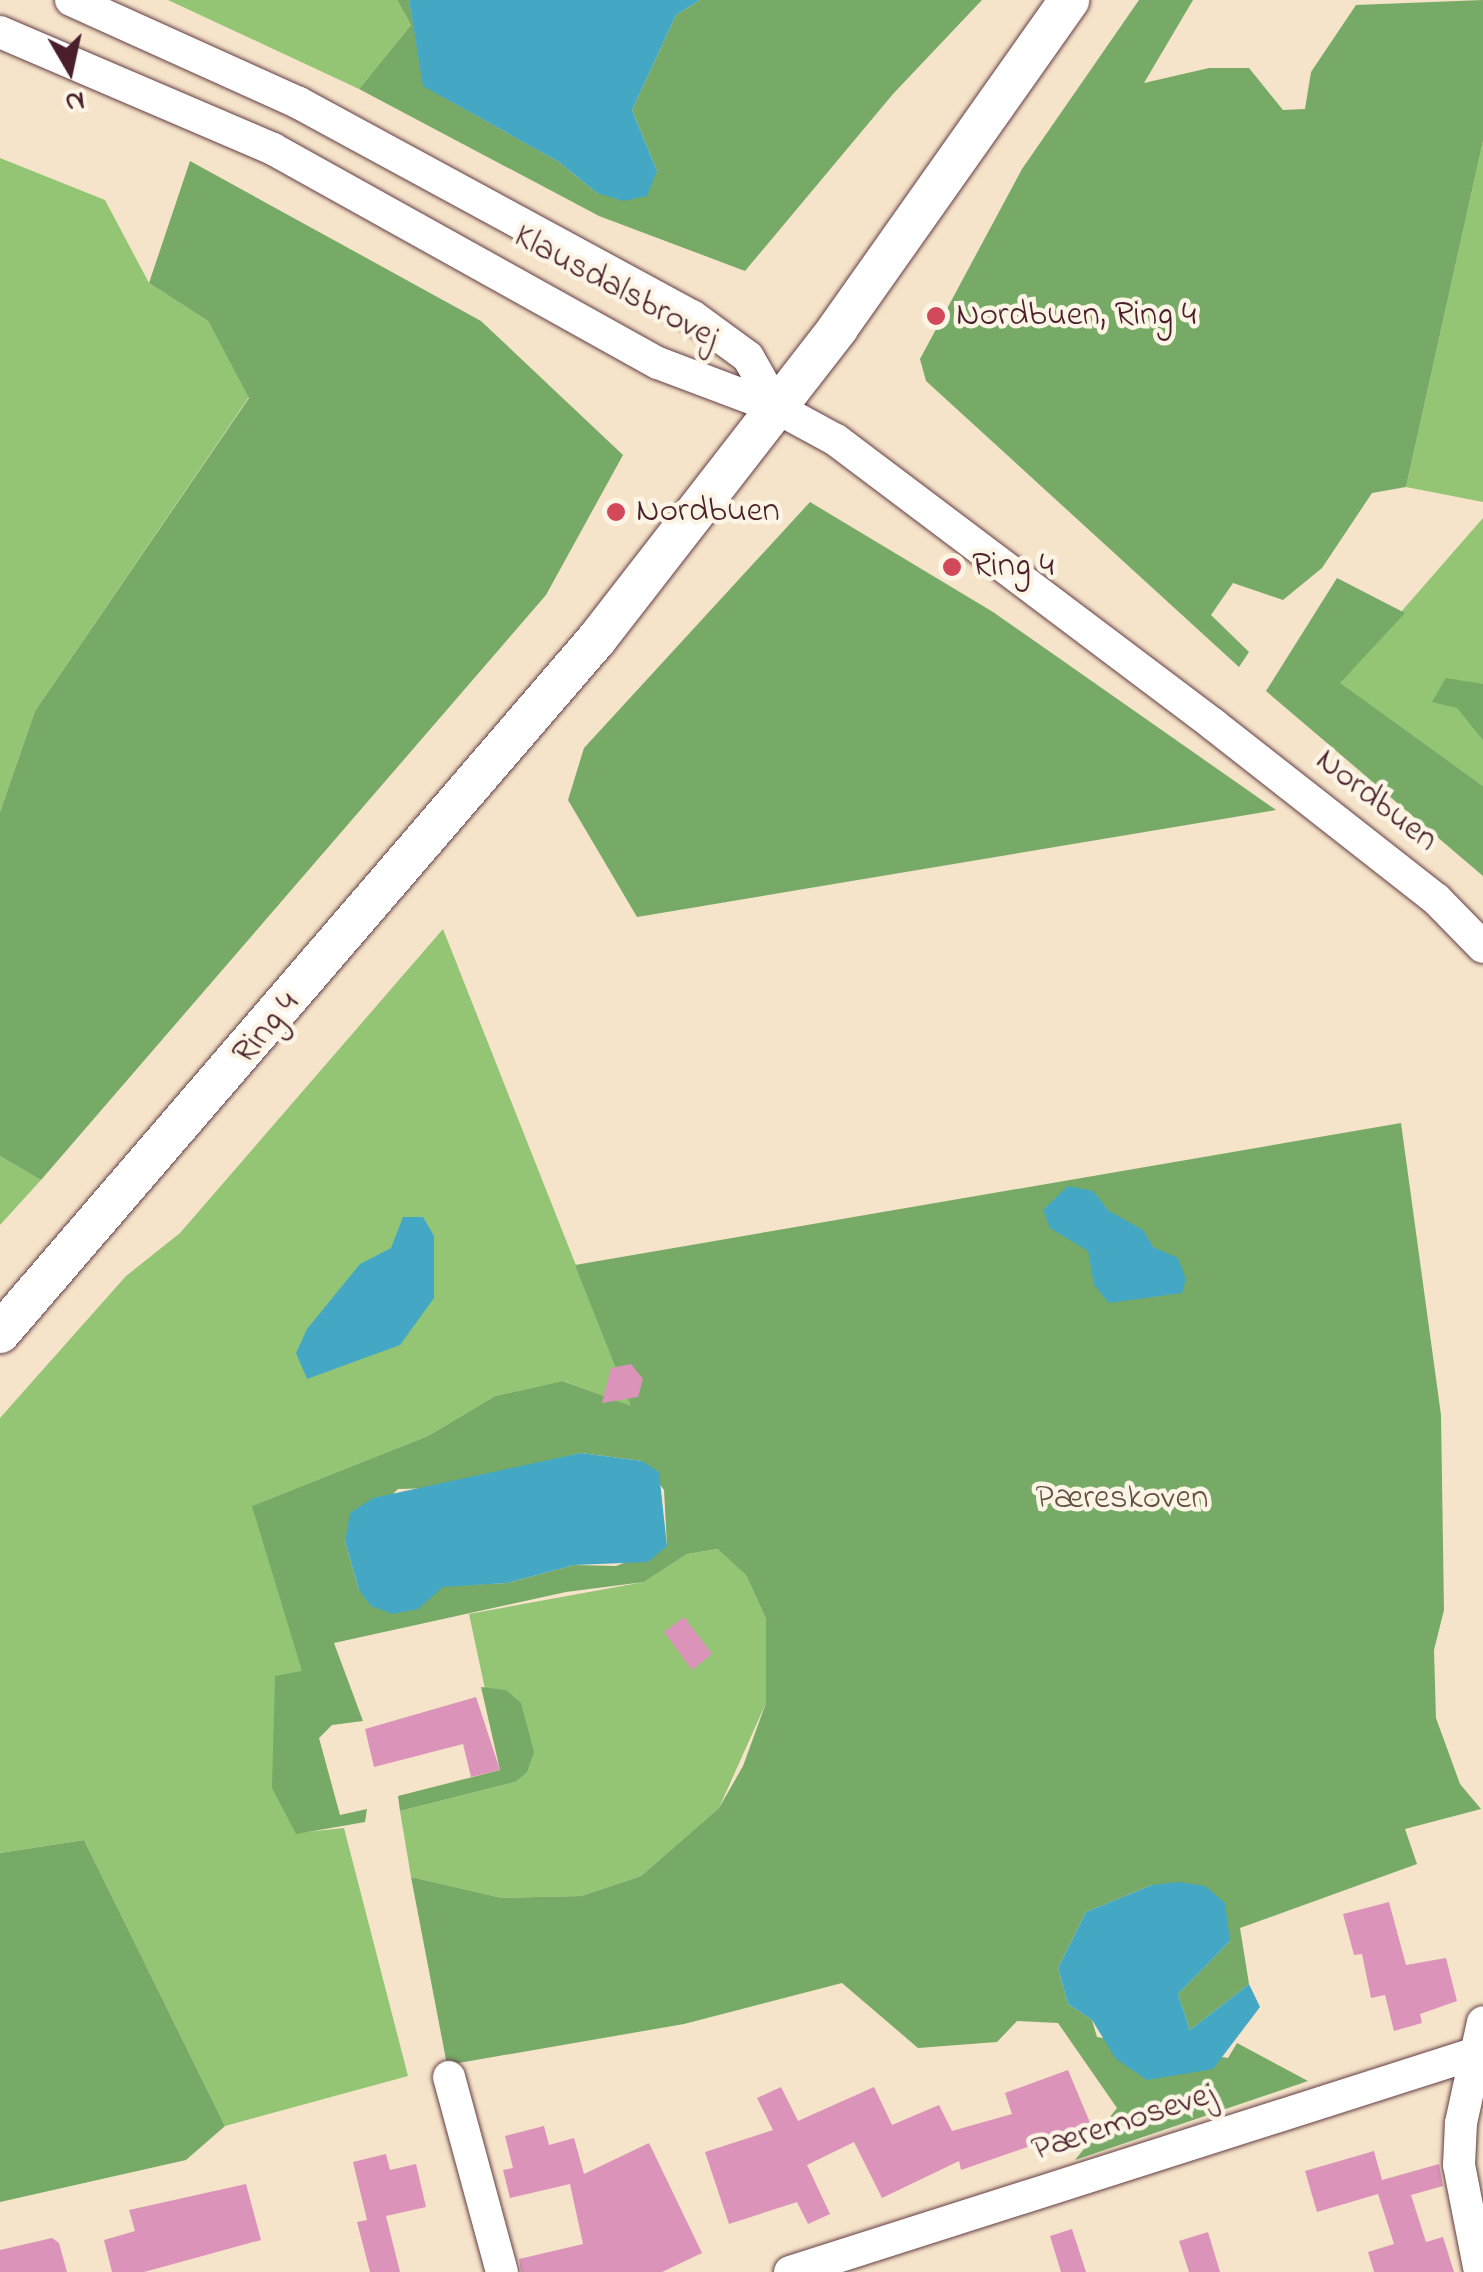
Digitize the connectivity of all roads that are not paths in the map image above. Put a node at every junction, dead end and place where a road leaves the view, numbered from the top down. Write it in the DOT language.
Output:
graph roads {
  1 [pos="71,0"];
  2 [pos="1068,0"];
  3 [pos="0,32"];
  4 [pos="777,408"];
  5 [pos="1483,946"];
  6 [pos="0,1334"];
  7 [pos="1483,2022"];
  8 [pos="1478,2053"];
  9 [pos="449,2077"];
  10 [pos="502,2272"];
  11 [pos="790,2272"];
  12 [pos="1480,2272"];
  1 -- 4 [label="street, Klausdalsbrovej"];
  2 -- 4 [label="main road, Ring 4"];
  3 -- 4 [label="street, Klausdalsbrovej"];
  4 -- 5 [label="street, Nordbuen"];
  4 -- 6 [label="main road, Ring 4"];
  7 -- 8 [label="street"];
  8 -- 11 [label="street, Pæremosevej"];
  8 -- 12 [label="street"];
  9 -- 10 [label="street"];
}
